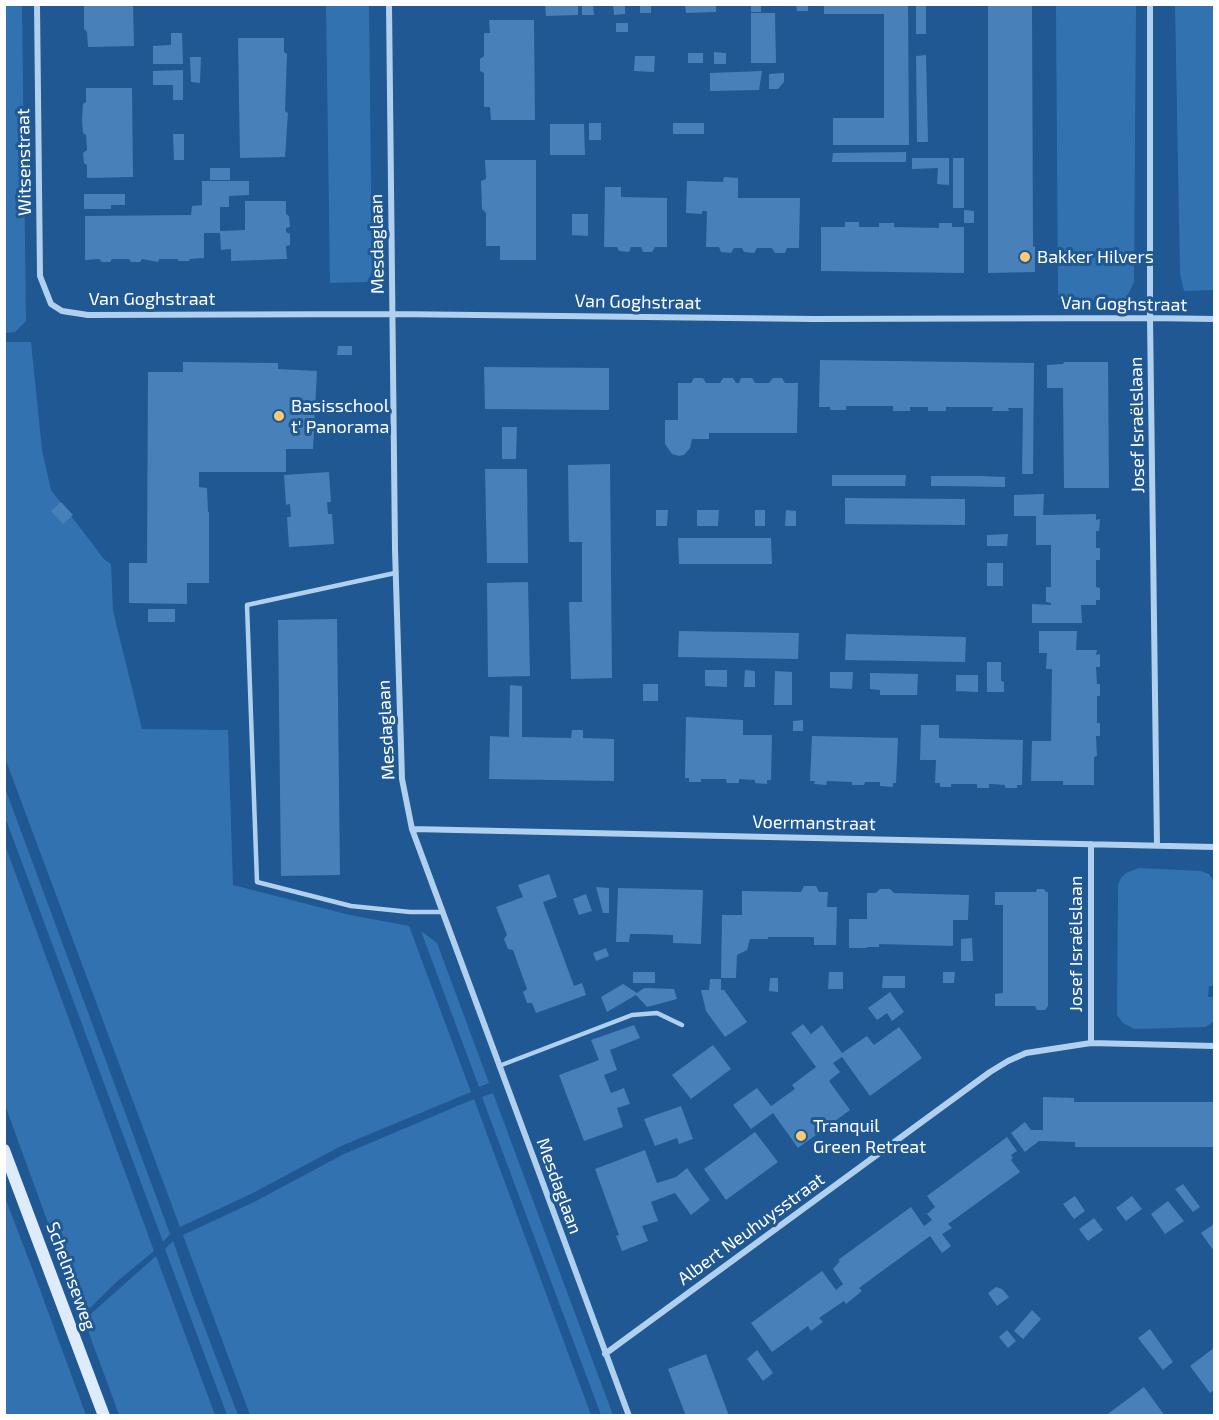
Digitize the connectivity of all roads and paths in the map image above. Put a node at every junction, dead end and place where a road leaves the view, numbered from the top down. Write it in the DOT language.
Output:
graph roads {
  1 [pos="37,4"];
  2 [pos="389,4"];
  3 [pos="1150,4"];
  4 [pos="62,311"];
  5 [pos="393,314"];
  6 [pos="1150,318"];
  7 [pos="1215,320"];
  8 [pos="395,573"];
  9 [pos="412,829"];
  10 [pos="1091,844"];
  11 [pos="1157,845"];
  12 [pos="1215,848"];
  13 [pos="443,912"];
  14 [pos="682,1025"];
  15 [pos="1091,1043"];
  16 [pos="1215,1046"];
  17 [pos="499,1066"];
  18 [pos="4,1150"];
  19 [pos="605,1354"];
  20 [pos="104,1416"];
  21 [pos="629,1416"];
  1 -- 4 [label="street, Witsenstraat"];
  2 -- 5 [label="street, Mesdaglaan"];
  3 -- 6 [label="street, Josef Israëlslaan"];
  4 -- 5 [label="street, Van Goghstraat"];
  5 -- 6 [label="street, Van Goghstraat"];
  5 -- 8 [label="street, Mesdaglaan"];
  6 -- 7 [label="street, Van Goghstraat"];
  6 -- 11 [label="street, Josef Israëlslaan"];
  8 -- 9 [label="street, Mesdaglaan"];
  8 -- 13 [label="lane"];
  9 -- 10 [label="street, Voermanstraat"];
  9 -- 13 [label="street, Mesdaglaan"];
  10 -- 11 [label="street, Voermanstraat"];
  10 -- 15 [label="street, Josef Israëlslaan"];
  11 -- 12 [label="street, Voermanstraat"];
  13 -- 17 [label="street, Mesdaglaan"];
  14 -- 17 [label="lane"];
  15 -- 16 [label="street, Albert Neuhuysstraat"];
  15 -- 19 [label="street, Albert Neuhuysstraat"];
  17 -- 19 [label="street, Mesdaglaan"];
  18 -- 20 [label="main road, Schelmseweg"];
  19 -- 21 [label="street, Mesdaglaan"];
}
